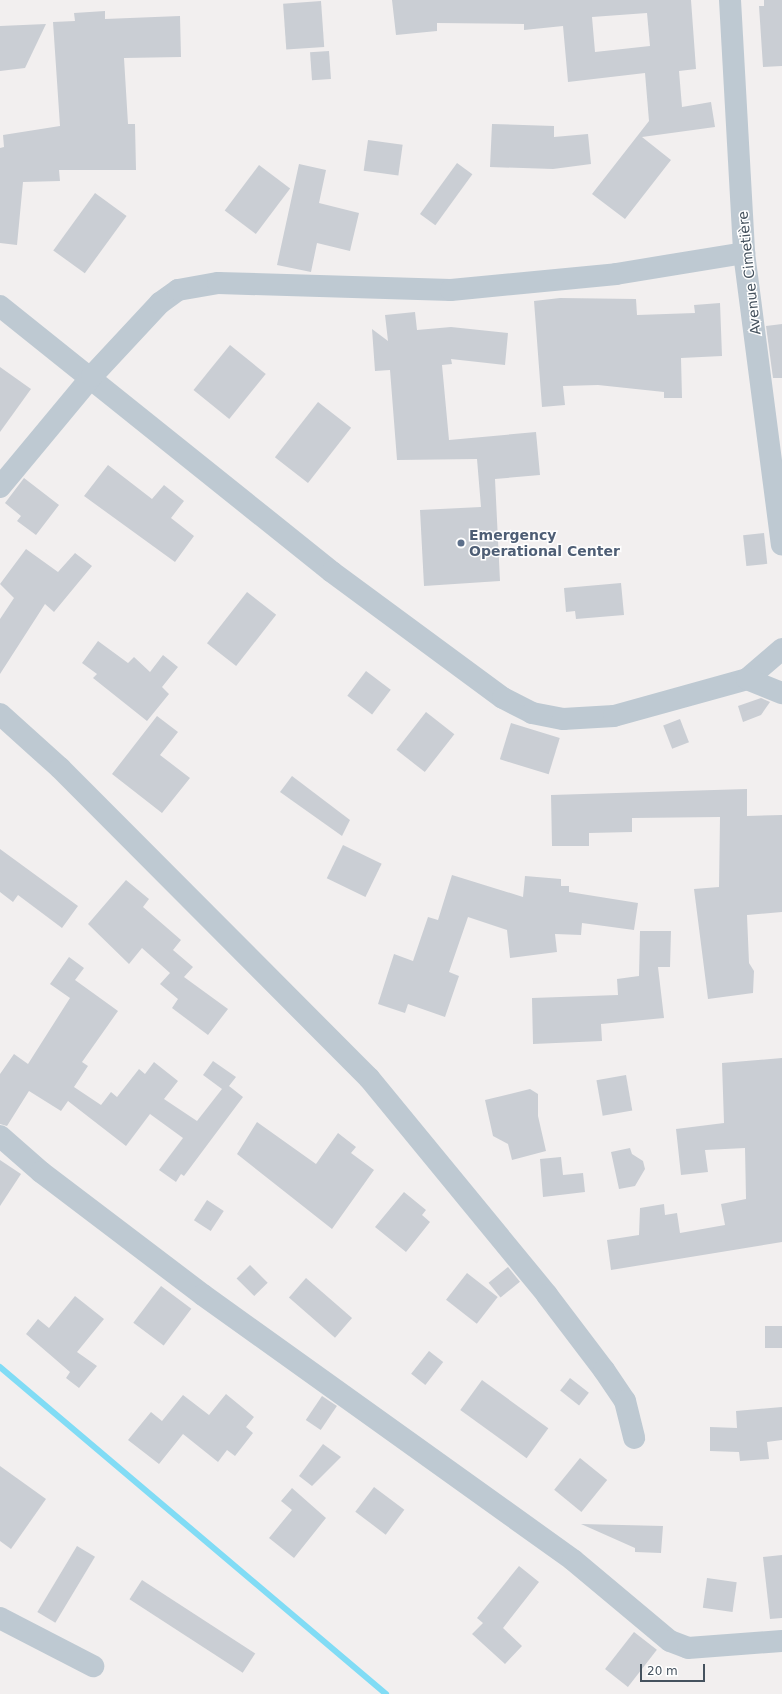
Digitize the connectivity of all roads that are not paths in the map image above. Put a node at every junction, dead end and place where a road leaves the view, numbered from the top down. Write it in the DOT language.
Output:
graph roads {
  1 [pos="730,0"];
  2 [pos="744,253"];
  3 [pos="0,306"];
  4 [pos="92,376"];
  5 [pos="0,487"];
  6 [pos="780,511"];
  7 [pos="782,545"];
  8 [pos="782,649"];
  9 [pos="747,679"];
  10 [pos="782,693"];
  11 [pos="0,714"];
  12 [pos="0,1136"];
  13 [pos="634,1438"];
  14 [pos="0,1618"];
  15 [pos="782,1641"];
  16 [pos="93,1666"];
  1 -- 2 [label="street, Avenue Cimetière"];
  2 -- 4 [label="street"];
  2 -- 6 [label="street, Avenue Cimetière"];
  3 -- 4 [label="street"];
  4 -- 5 [label="street"];
  4 -- 9 [label="street"];
  6 -- 7 [label="street, Avenue Cimetière"];
  8 -- 9 [label="street"];
  9 -- 10 [label="street"];
  11 -- 13 [label="street"];
  12 -- 15 [label="street"];
  14 -- 16 [label="street"];
}
